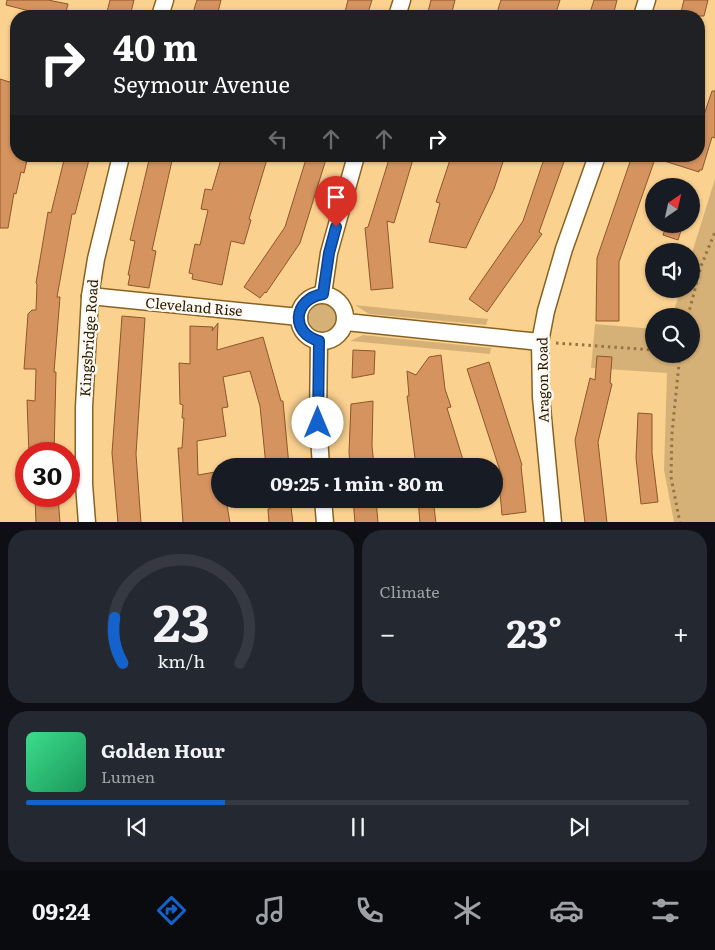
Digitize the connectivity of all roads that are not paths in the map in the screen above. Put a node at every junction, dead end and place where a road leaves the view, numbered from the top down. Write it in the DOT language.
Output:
graph roads {
  1 [pos="120,162"];
  2 [pos="354,162"];
  3 [pos="595,162"];
  4 [pos="323,294"];
  5 [pos="90,296"];
  6 [pos="299,317"];
  7 [pos="346,322"];
  8 [pos="319,341"];
  9 [pos="540,342"];
  10 [pos="320,458"];
  11 [pos="324,508"];
  12 [pos="87,522"];
  13 [pos="325,522"];
  14 [pos="553,522"];
  1 -- 5 [label="street, Kingsbridge Road"];
  2 -- 4 [label="street"];
  3 -- 9 [label="street, Aragon Road"];
  4 -- 6 [label="street"];
  4 -- 7 [label="street"];
  5 -- 6 [label="street, Cleveland Rise"];
  5 -- 12 [label="street, Kingsbridge Road"];
  6 -- 8 [label="street"];
  7 -- 8 [label="street"];
  7 -- 9 [label="street"];
  8 -- 10 [label="street"];
  9 -- 14 [label="street, Aragon Road"];
  11 -- 13 [label="street"];
}
